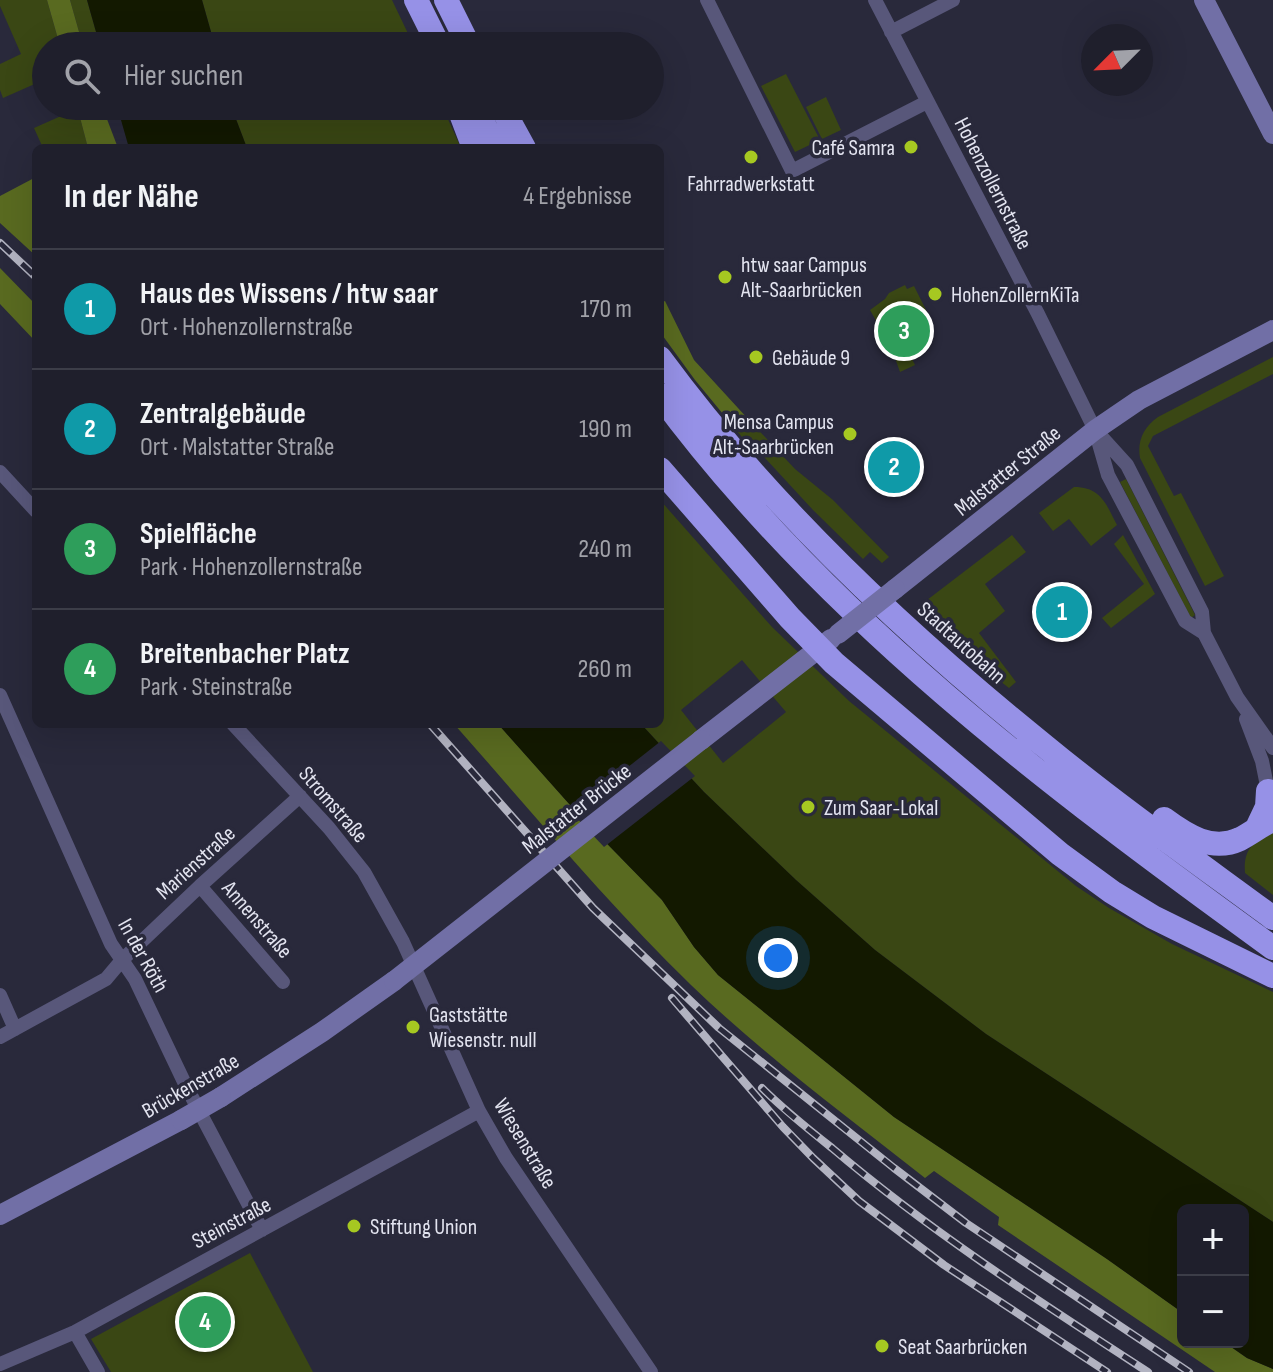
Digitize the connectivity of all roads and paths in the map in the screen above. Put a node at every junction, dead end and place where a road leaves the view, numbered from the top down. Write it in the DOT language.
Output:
graph roads {
  1 [pos="416,0"];
  2 [pos="446,0"];
  3 [pos="707,0"];
  4 [pos="875,0"];
  5 [pos="953,0"];
  6 [pos="1204,0"];
  7 [pos="432,32"];
  8 [pos="462,32"];
  9 [pos="891,32"];
  10 [pos="927,102"];
  11 [pos="463,120"];
  12 [pos="481,120"];
  13 [pos="509,120"];
  14 [pos="1272,130"];
  15 [pos="472,144"];
  16 [pos="495,144"];
  17 [pos="522,144"];
  18 [pos="1273,330"];
  19 [pos="664,363"];
  20 [pos="664,400"];
  21 [pos="1095,430"];
  22 [pos="0,472"];
  23 [pos="664,474"];
  24 [pos="32,507"];
  25 [pos="1204,633"];
  26 [pos="829,641"];
  27 [pos="786,673"];
  28 [pos="974,688"];
  29 [pos="0,695"];
  30 [pos="1237,697"];
  31 [pos="237,728"];
  32 [pos="1273,748"];
  33 [pos="1268,791"];
  34 [pos="300,796"];
  35 [pos="1266,823"];
  36 [pos="200,886"];
  37 [pos="1273,918"];
  38 [pos="392,920"];
  39 [pos="1273,948"];
  40 [pos="122,960"];
  41 [pos="1273,976"];
  42 [pos="394,981"];
  43 [pos="283,982"];
  44 [pos="0,995"];
  45 [pos="15,1029"];
  46 [pos="0,1037"];
  47 [pos="479,1111"];
  48 [pos="0,1215"];
  49 [pos="262,1230"];
  50 [pos="75,1332"];
  51 [pos="0,1364"];
  52 [pos="98,1372"];
  53 [pos="651,1372"];
  1 -- 7 [label="highway"];
  2 -- 8 [label="highway"];
  3 -- 10 [label="street"];
  4 -- 9 [label="street, Hohenzollernstraße"];
  5 -- 9 [label="street"];
  6 -- 14 [label="main road"];
  9 -- 10 [label="street, Hohenzollernstraße"];
  10 -- 21 [label="street, Hohenzollernstraße"];
  11 -- 15 [label="highway"];
  12 -- 16 [label="highway"];
  13 -- 17 [label="highway"];
  18 -- 21 [label="main road, Malstatter Straße"];
  19 -- 28 [label="highway, Stadtautobahn"];
  20 -- 39 [label="highway"];
  21 -- 25 [label="street, Hohenzollernstraße"];
  21 -- 25 [label="street, Hohenzollernstraße"];
  21 -- 26 [label="main road, Malstatter Straße, bridge"];
  22 -- 24 [label="street"];
  23 -- 26 [label="highway"];
  25 -- 30 [label="street, Hohenzollernstraße"];
  26 -- 27 [label="main road, Malstatter Straße"];
  26 -- 41 [label="highway"];
  27 -- 42 [label="main road, Malstatter Brücke, bridge"];
  28 -- 35 [label="highway"];
  28 -- 37 [label="highway, Stadtautobahn"];
  29 -- 40 [label="street, In der Röth"];
  30 -- 32 [label="street, Hohenzollernstraße"];
  30 -- 33 [label="street, Hohenzollernstraße"];
  31 -- 34 [label="street, Stromstraße"];
  33 -- 35 [label="highway"];
  34 -- 36 [label="street, Marienstraße"];
  34 -- 38 [label="street, Stromstraße"];
  36 -- 40 [label="street, Marienstraße"];
  36 -- 43 [label="street, Annenstraße"];
  38 -- 47 [label="street, Wiesenstraße"];
  40 -- 45 [label="street, Marienstraße"];
  40 -- 49 [label="street, In der Röth"];
  42 -- 48 [label="main road, Brückenstraße, bridge"];
  44 -- 45 [label="street"];
  45 -- 46 [label="street, Marienstraße"];
  47 -- 49 [label="street, Steinstraße"];
  47 -- 53 [label="street, Wiesenstraße"];
  49 -- 50 [label="street, Steinstraße"];
  50 -- 51 [label="street, Steinstraße"];
  50 -- 52 [label="street"];
}
